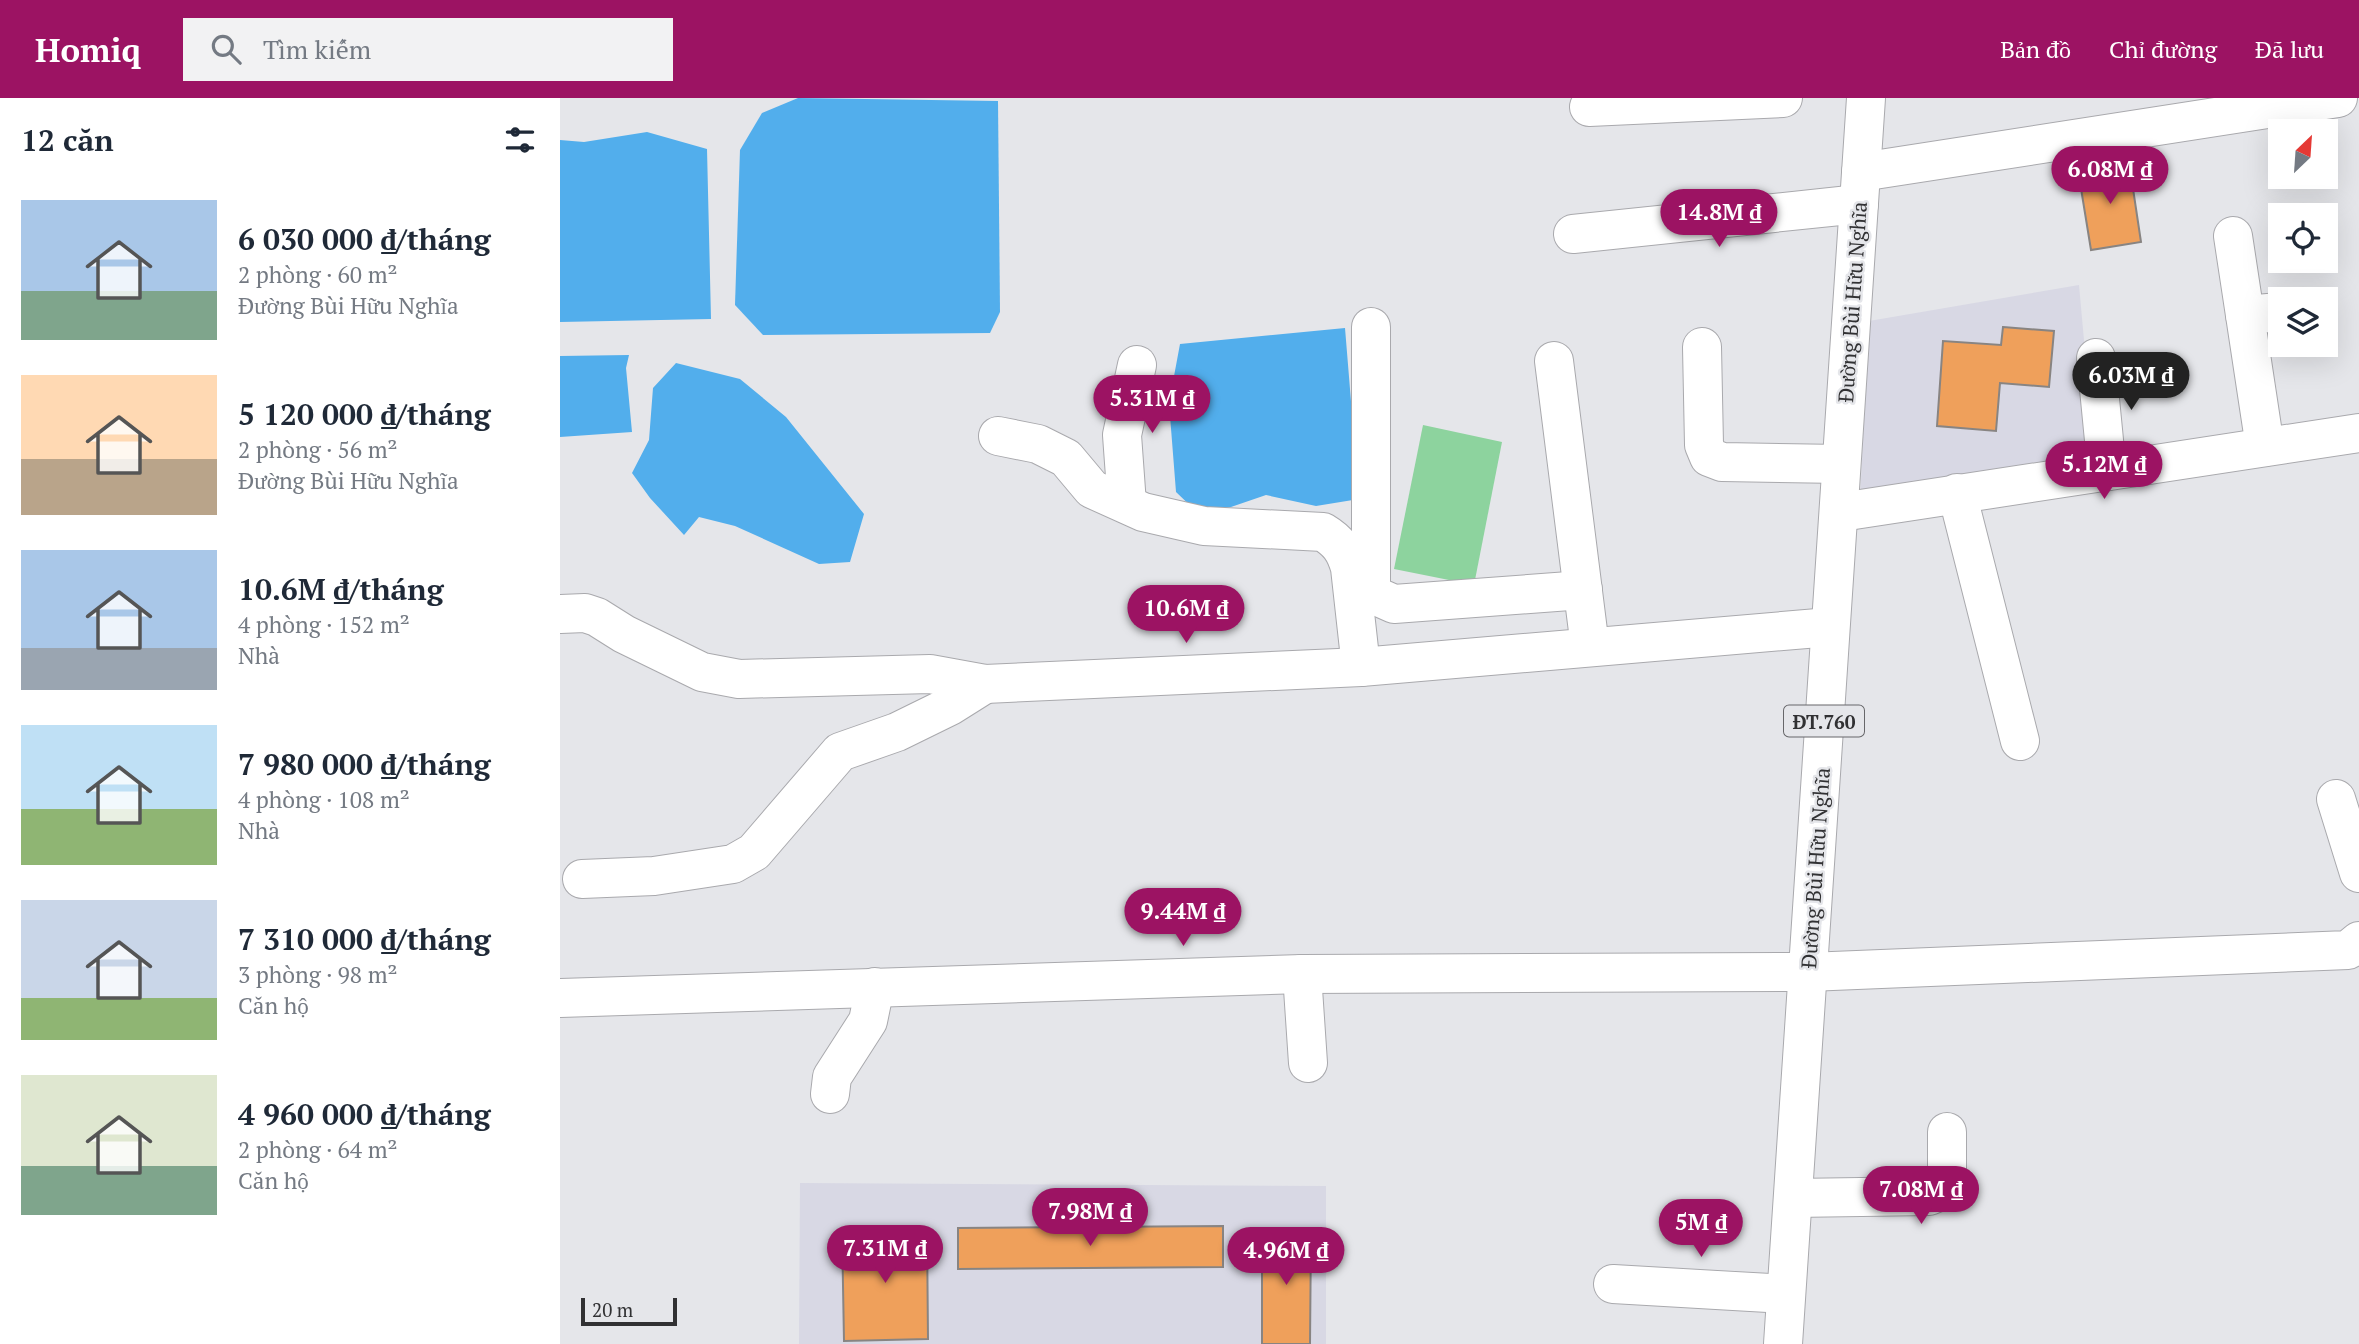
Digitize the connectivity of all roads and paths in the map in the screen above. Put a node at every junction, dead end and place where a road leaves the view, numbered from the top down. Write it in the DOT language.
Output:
graph roads {
  1 [pos="1783,98"];
  2 [pos="1866,98"];
  3 [pos="2338,98"];
  4 [pos="1589,107"];
  5 [pos="1860,188"];
  6 [pos="1573,234"];
  7 [pos="2233,236"];
  8 [pos="2263,313"];
  9 [pos="1371,327"];
  10 [pos="1702,347"];
  11 [pos="2096,358"];
  12 [pos="1554,361"];
  13 [pos="1137,365"];
  14 [pos="2359,433"];
  15 [pos="998,436"];
  16 [pos="2265,447"];
  17 [pos="1841,464"];
  18 [pos="2107,471"];
  19 [pos="1957,493"];
  20 [pos="1127,504"];
  21 [pos="1841,512"];
  22 [pos="1583,590"];
  23 [pos="560,614"];
  24 [pos="1830,627"];
  25 [pos="1590,647"];
  26 [pos="1362,667"];
  27 [pos="985,684"];
  28 [pos="2020,741"];
  29 [pos="2336,799"];
  30 [pos="2359,873"];
  31 [pos="582,879"];
  32 [pos="2359,942"];
  33 [pos="1808,972"];
  34 [pos="1302,974"];
  35 [pos="875,987"];
  36 [pos="560,998"];
  37 [pos="1308,1063"];
  38 [pos="830,1094"];
  39 [pos="1947,1132"];
  40 [pos="1793,1198"];
  41 [pos="1613,1284"];
  42 [pos="1786,1294"];
  43 [pos="1783,1344"];
  1 -- 4 [label="street"];
  2 -- 5 [label="street, Đường Bùi Hữu Nghĩa / ĐT.760"];
  3 -- 5 [label="street"];
  5 -- 6 [label="street"];
  5 -- 17 [label="street, Đường Bùi Hữu Nghĩa / ĐT.760"];
  7 -- 8 [label="street"];
  8 -- 16 [label="street"];
  9 -- 22 [label="street"];
  10 -- 17 [label="street"];
  11 -- 18 [label="street"];
  12 -- 22 [label="street"];
  13 -- 20 [label="street"];
  14 -- 16 [label="street"];
  15 -- 20 [label="street"];
  16 -- 18 [label="street"];
  17 -- 21 [label="street, Đường Bùi Hữu Nghĩa / ĐT.760"];
  18 -- 19 [label="street"];
  19 -- 21 [label="street"];
  19 -- 28 [label="street"];
  20 -- 26 [label="street"];
  21 -- 24 [label="street, Đường Bùi Hữu Nghĩa / ĐT.760"];
  22 -- 25 [label="street"];
  23 -- 27 [label="street"];
  24 -- 25 [label="street"];
  24 -- 33 [label="street, Đường Bùi Hữu Nghĩa / ĐT.760"];
  25 -- 26 [label="street"];
  26 -- 27 [label="street"];
  27 -- 31 [label="street"];
  29 -- 30 [label="street"];
  32 -- 33 [label="street"];
  33 -- 34 [label="street"];
  33 -- 40 [label="street, Đường Bùi Hữu Nghĩa / ĐT.760"];
  34 -- 35 [label="street"];
  34 -- 37 [label="street"];
  35 -- 36 [label="street"];
  35 -- 38 [label="street"];
  39 -- 40 [label="street"];
  40 -- 42 [label="street, Đường Bùi Hữu Nghĩa / ĐT.760"];
  41 -- 42 [label="street"];
  42 -- 43 [label="street, Đường Bùi Hữu Nghĩa / ĐT.760"];
}
